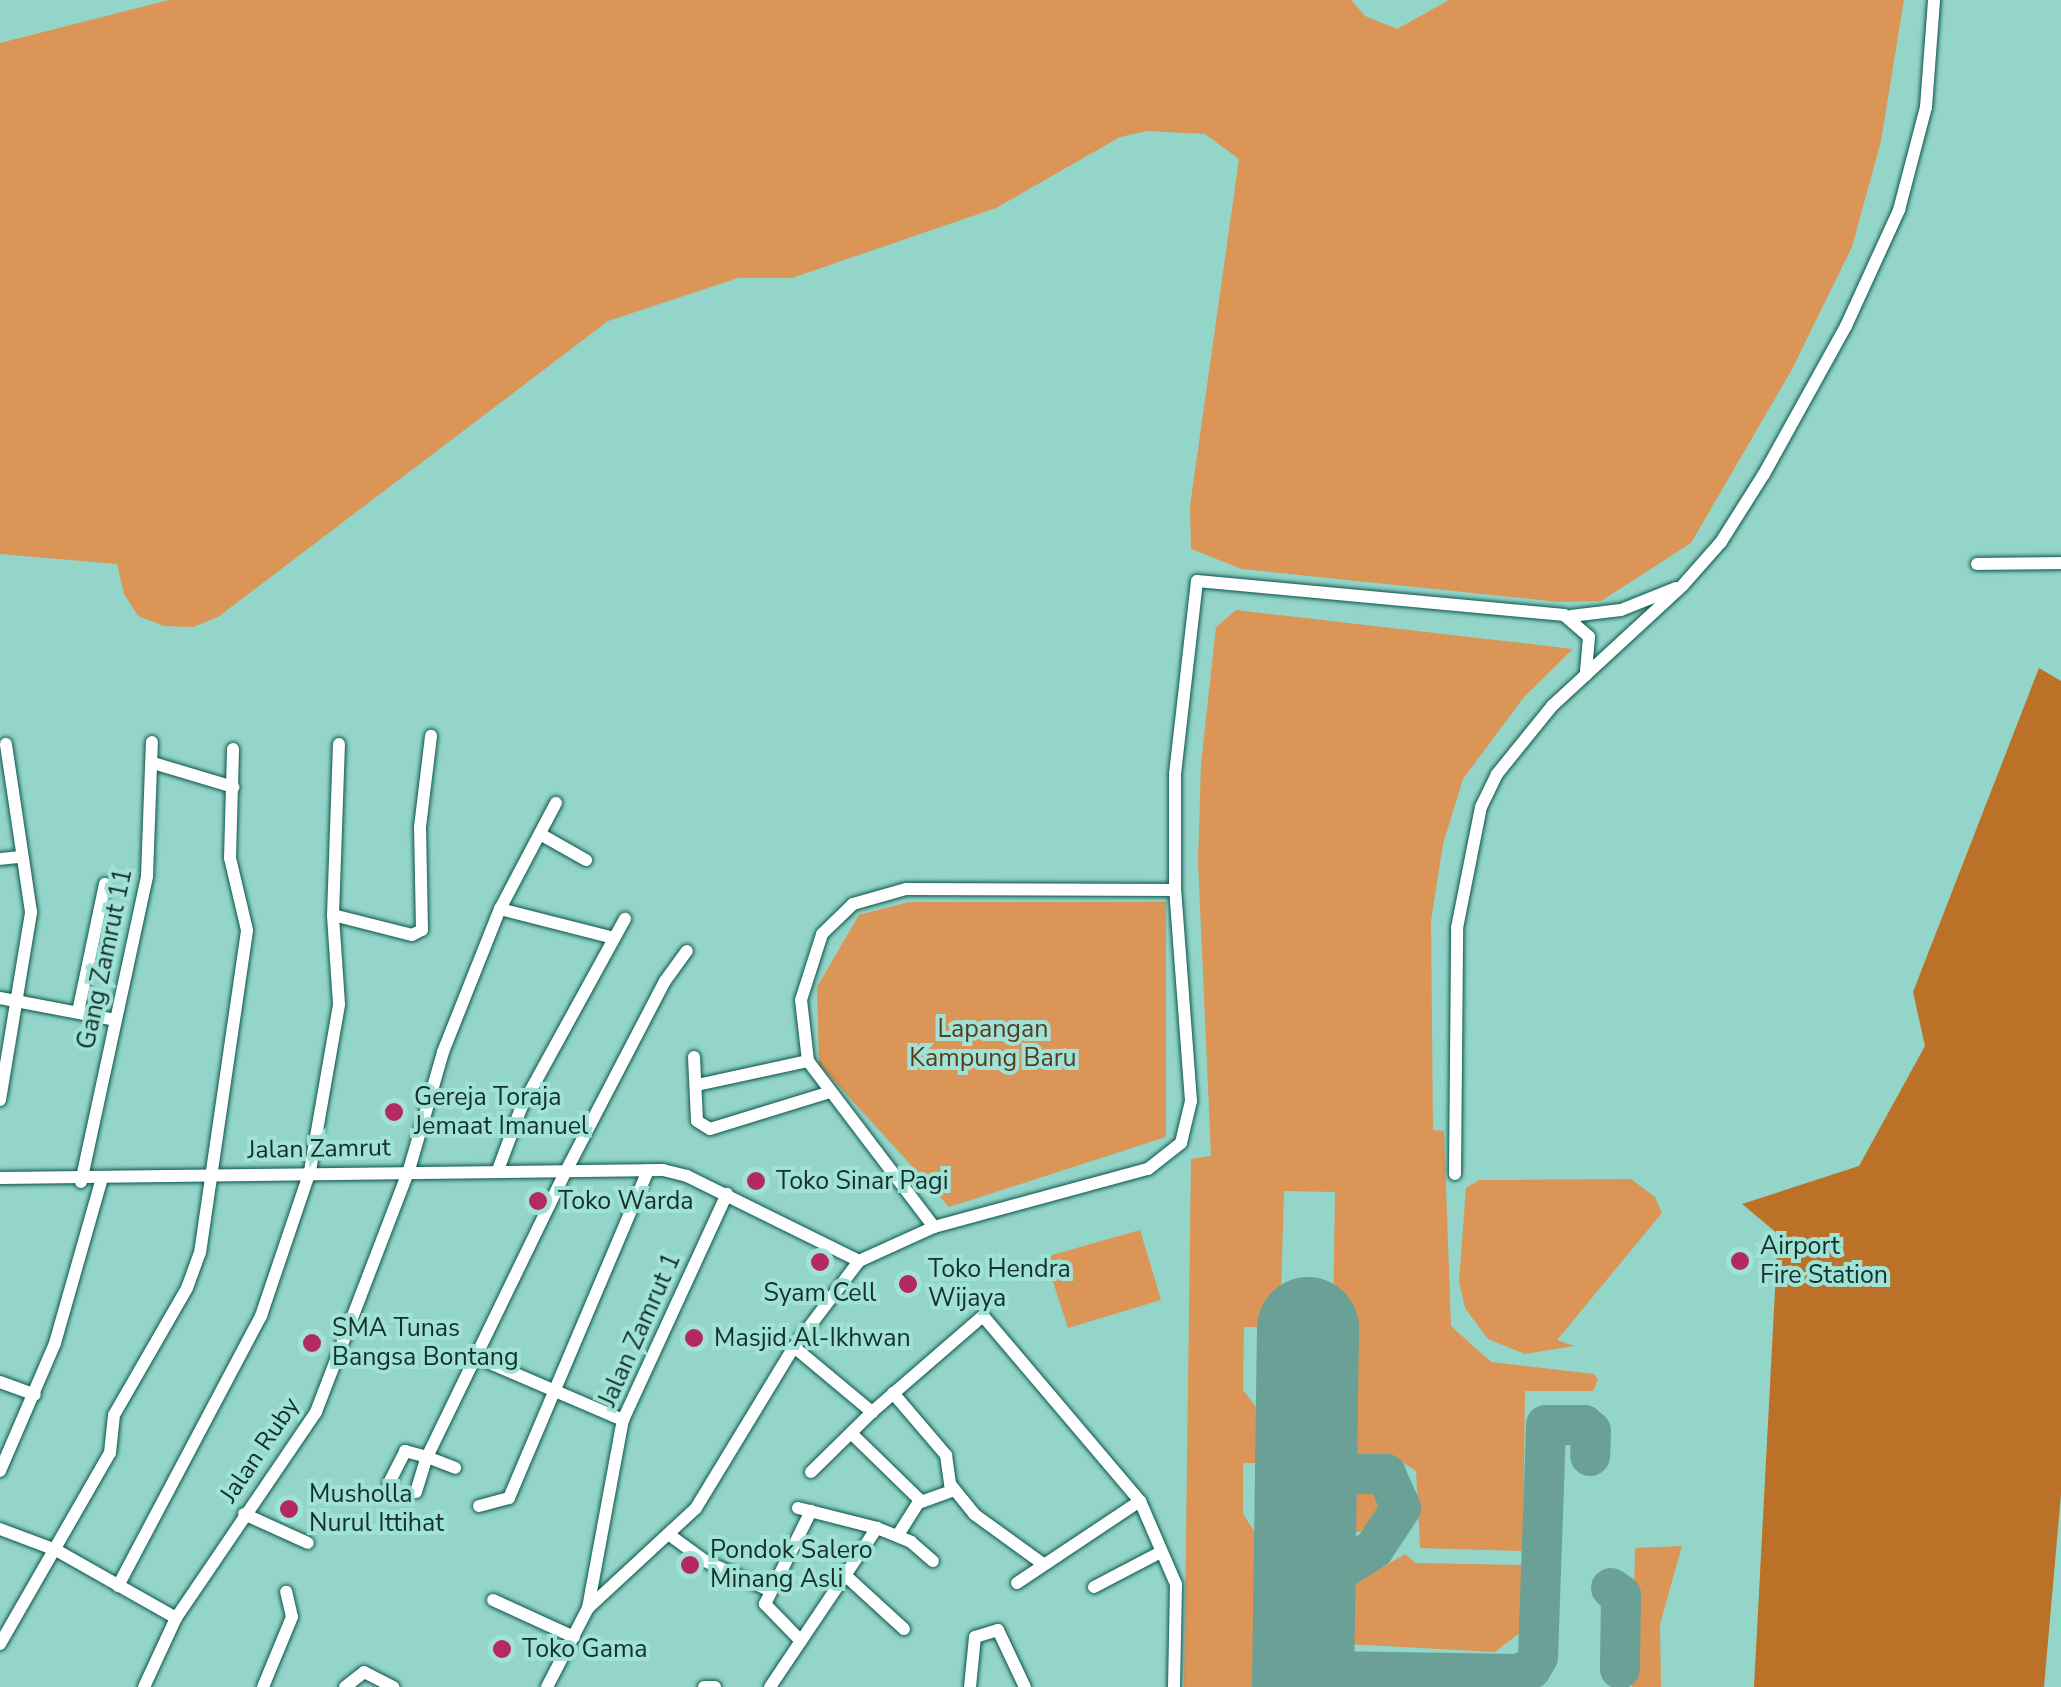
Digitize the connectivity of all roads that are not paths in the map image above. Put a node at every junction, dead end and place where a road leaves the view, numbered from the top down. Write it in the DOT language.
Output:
graph roads {
  1 [pos="1934,0"];
  2 [pos="2061,563"];
  3 [pos="1977,564"];
  4 [pos="1683,586"];
  5 [pos="1564,615"];
  6 [pos="1586,676"];
  7 [pos="431,736"];
  8 [pos="152,742"];
  9 [pos="6,744"];
  10 [pos="339,744"];
  11 [pos="233,749"];
  12 [pos="152,763"];
  13 [pos="233,787"];
  14 [pos="556,802"];
  15 [pos="540,834"];
  16 [pos="19,857"];
  17 [pos="0,859"];
  18 [pos="586,860"];
  19 [pos="105,884"];
  20 [pos="1175,890"];
  21 [pos="500,910"];
  22 [pos="333,915"];
  23 [pos="626,920"];
  24 [pos="614,938"];
  25 [pos="688,951"];
  26 [pos="0,998"];
  27 [pos="18,1001"];
  28 [pos="78,1012"];
  29 [pos="116,1020"];
  30 [pos="694,1058"];
  31 [pos="808,1061"];
  32 [pos="698,1085"];
  33 [pos="827,1092"];
  34 [pos="0,1100"];
  35 [pos="409,1170"];
  36 [pos="498,1170"];
  37 [pos="648,1170"];
  38 [pos="310,1171"];
  39 [pos="566,1171"];
  40 [pos="214,1174"];
  41 [pos="1455,1174"];
  42 [pos="0,1178"];
  43 [pos="80,1182"];
  44 [pos="101,1182"];
  45 [pos="727,1194"];
  46 [pos="934,1227"];
  47 [pos="859,1261"];
  48 [pos="794,1347"];
  49 [pos="476,1357"];
  50 [pos="0,1382"];
  51 [pos="555,1390"];
  52 [pos="35,1394"];
  53 [pos="893,1394"];
  54 [pos="872,1412"];
  55 [pos="622,1420"];
  56 [pos="850,1433"];
  57 [pos="427,1457"];
  58 [pos="455,1468"];
  59 [pos="0,1471"];
  60 [pos="811,1472"];
  61 [pos="390,1484"];
  62 [pos="954,1490"];
  63 [pos="416,1492"];
  64 [pos="1140,1501"];
  65 [pos="921,1502"];
  66 [pos="479,1506"];
  67 [pos="244,1514"];
  68 [pos="876,1528"];
  69 [pos="0,1529"];
  70 [pos="898,1535"];
  71 [pos="671,1536"];
  72 [pos="308,1543"];
  73 [pos="56,1550"];
  74 [pos="1161,1552"];
  75 [pos="933,1562"];
  76 [pos="1043,1564"];
  77 [pos="845,1576"];
  78 [pos="1017,1583"];
  79 [pos="118,1586"];
  80 [pos="1094,1587"];
  81 [pos="771,1590"];
  82 [pos="286,1592"];
  83 [pos="493,1600"];
  84 [pos="588,1608"];
  85 [pos="176,1618"];
  86 [pos="904,1629"];
  87 [pos="574,1637"];
  88 [pos="801,1642"];
  89 [pos="0,1644"];
  90 [pos="144,1687"];
  91 [pos="263,1687"];
  92 [pos="345,1687"];
  93 [pos="393,1687"];
  94 [pos="548,1687"];
  95 [pos="704,1687"];
  96 [pos="714,1687"];
  97 [pos="770,1687"];
  98 [pos="970,1687"];
  99 [pos="1025,1687"];
  100 [pos="1174,1687"];
  1 -- 4 [label="street"];
  2 -- 3 [label="street"];
  4 -- 5 [label="street"];
  4 -- 6 [label="street"];
  5 -- 6 [label="street"];
  5 -- 20 [label="street"];
  6 -- 41 [label="street"];
  7 -- 22 [label="street"];
  8 -- 12 [label="street, Gang Zamrut 11"];
  9 -- 16 [label="street"];
  10 -- 22 [label="street"];
  11 -- 13 [label="street"];
  12 -- 13 [label="street"];
  12 -- 29 [label="street, Gang Zamrut 11"];
  13 -- 40 [label="street"];
  14 -- 15 [label="street, Jalan Ruby"];
  15 -- 18 [label="street"];
  15 -- 21 [label="street, Jalan Ruby"];
  16 -- 17 [label="street"];
  16 -- 27 [label="street"];
  19 -- 28 [label="street"];
  20 -- 31 [label="street"];
  20 -- 46 [label="street"];
  21 -- 24 [label="street"];
  21 -- 35 [label="street, Jalan Ruby"];
  22 -- 38 [label="street"];
  23 -- 24 [label="street"];
  24 -- 36 [label="street"];
  25 -- 39 [label="street"];
  26 -- 27 [label="street"];
  27 -- 28 [label="street"];
  27 -- 34 [label="street"];
  28 -- 29 [label="street"];
  29 -- 43 [label="street, Gang Zamrut 11"];
  30 -- 32 [label="street"];
  31 -- 32 [label="street"];
  31 -- 33 [label="street"];
  32 -- 33 [label="street"];
  33 -- 46 [label="street"];
  35 -- 36 [label="street, Jalan Zamrut"];
  35 -- 38 [label="street, Jalan Zamrut"];
  35 -- 67 [label="street, Jalan Ruby"];
  36 -- 39 [label="street, Jalan Zamrut"];
  37 -- 39 [label="street, Jalan Zamrut"];
  37 -- 45 [label="street, Jalan Zamrut"];
  37 -- 51 [label="street"];
  38 -- 40 [label="street, Jalan Zamrut"];
  38 -- 79 [label="street"];
  39 -- 49 [label="street"];
  40 -- 44 [label="street, Jalan Zamrut"];
  40 -- 73 [label="street"];
  42 -- 43 [label="street, Jalan Zamrut"];
  43 -- 44 [label="street, Jalan Zamrut"];
  44 -- 52 [label="street"];
  45 -- 47 [label="street, Jalan Zamrut"];
  45 -- 55 [label="street, Jalan Zamrut 1"];
  46 -- 47 [label="street"];
  47 -- 48 [label="street"];
  48 -- 54 [label="street"];
  48 -- 71 [label="street"];
  49 -- 51 [label="street"];
  49 -- 57 [label="street"];
  50 -- 52 [label="street"];
  51 -- 55 [label="street"];
  51 -- 66 [label="street"];
  52 -- 59 [label="street"];
  53 -- 54 [label="street"];
  53 -- 62 [label="street"];
  53 -- 64 [label="street"];
  54 -- 56 [label="street"];
  55 -- 84 [label="street, Jalan Zamrut 1"];
  56 -- 60 [label="street"];
  56 -- 65 [label="street"];
  57 -- 58 [label="street"];
  57 -- 61 [label="street"];
  57 -- 63 [label="street"];
  62 -- 65 [label="street"];
  62 -- 76 [label="street"];
  64 -- 74 [label="street"];
  64 -- 76 [label="street"];
  65 -- 70 [label="street"];
  67 -- 72 [label="street"];
  67 -- 85 [label="street, Jalan Ruby"];
  68 -- 70 [label="street"];
  68 -- 77 [label="street"];
  68 -- 81 [label="street"];
  69 -- 73 [label="street"];
  70 -- 75 [label="street"];
  71 -- 81 [label="street"];
  71 -- 84 [label="street"];
  73 -- 79 [label="street"];
  73 -- 89 [label="street"];
  74 -- 80 [label="street"];
  74 -- 100 [label="street"];
  76 -- 78 [label="street"];
  77 -- 86 [label="street"];
  77 -- 88 [label="street"];
  79 -- 85 [label="street"];
  81 -- 88 [label="street"];
  82 -- 91 [label="street"];
  83 -- 87 [label="street"];
  84 -- 87 [label="street"];
  85 -- 90 [label="street, Jalan Ruby"];
  87 -- 94 [label="street"];
  88 -- 97 [label="street"];
  92 -- 93 [label="street"];
  95 -- 96 [label="street"];
  98 -- 99 [label="street"];
}
